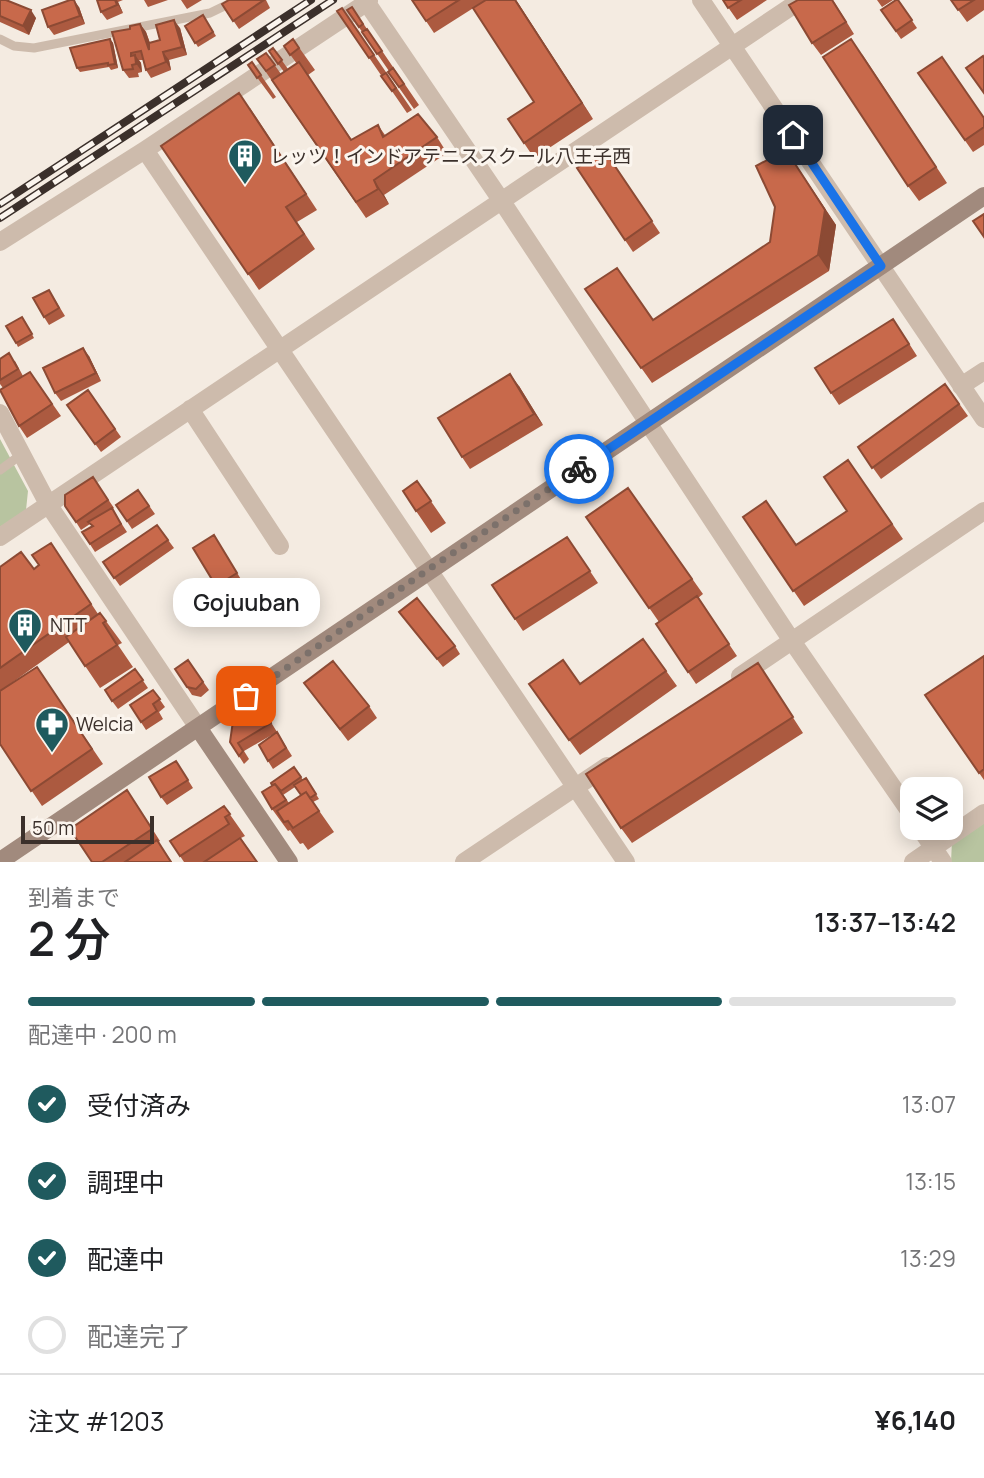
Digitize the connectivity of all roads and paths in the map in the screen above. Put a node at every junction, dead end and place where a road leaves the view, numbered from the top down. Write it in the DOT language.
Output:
graph roads {
  1 [pos="237,0"];
  2 [pos="701,0"];
  3 [pos="801,0"];
  4 [pos="369,1"];
  5 [pos="0,39"];
  6 [pos="733,46"];
  7 [pos="145,150"];
  8 [pos="984,196"];
  9 [pos="501,200"];
  10 [pos="0,242"];
  11 [pos="881,266"];
  12 [pos="279,348"];
  13 [pos="984,371"];
  14 [pos="961,386"];
  15 [pos="190,409"];
  16 [pos="0,413"];
  17 [pos="984,419"];
  18 [pos="648,424"];
  19 [pos="22,454"];
  20 [pos="0,470"];
  21 [pos="48,504"];
  22 [pos="984,511"];
  23 [pos="0,537"];
  24 [pos="280,545"];
  25 [pos="429,569"];
  26 [pos="792,641"];
  27 [pos="724,687"];
  28 [pos="199,729"];
  29 [pos="621,756"];
  30 [pos="576,787"];
  31 [pos="900,798"];
  32 [pos="984,813"];
  33 [pos="928,840"];
  34 [pos="939,855"];
  35 [pos="0,861"];
  36 [pos="289,862"];
  37 [pos="464,862"];
  38 [pos="626,862"];
  39 [pos="913,862"];
  1 -- 5 [label="lane"];
  2 -- 6 [label="street"];
  3 -- 6 [label="street"];
  4 -- 7 [label="street"];
  4 -- 9 [label="street"];
  6 -- 9 [label="street"];
  6 -- 11 [label="street"];
  7 -- 10 [label="street"];
  7 -- 12 [label="street"];
  8 -- 11 [label="street"];
  9 -- 12 [label="street"];
  9 -- 18 [label="street"];
  11 -- 14 [label="street"];
  11 -- 18 [label="street"];
  12 -- 15 [label="street"];
  12 -- 25 [label="street"];
  13 -- 14 [label="street"];
  14 -- 17 [label="street"];
  15 -- 21 [label="street"];
  15 -- 24 [label="street"];
  16 -- 19 [label="street"];
  18 -- 25 [label="street"];
  18 -- 26 [label="street"];
  19 -- 20 [label="lane"];
  19 -- 21 [label="street"];
  21 -- 23 [label="street"];
  21 -- 28 [label="street"];
  22 -- 26 [label="street"];
  25 -- 28 [label="street"];
  25 -- 30 [label="street"];
  26 -- 27 [label="street"];
  26 -- 31 [label="street"];
  28 -- 35 [label="street"];
  28 -- 36 [label="street"];
  29 -- 30 [label="street"];
  30 -- 37 [label="street"];
  30 -- 38 [label="street"];
  32 -- 34 [label="street"];
  33 -- 34 [label="street"];
  34 -- 39 [label="street"];
}
